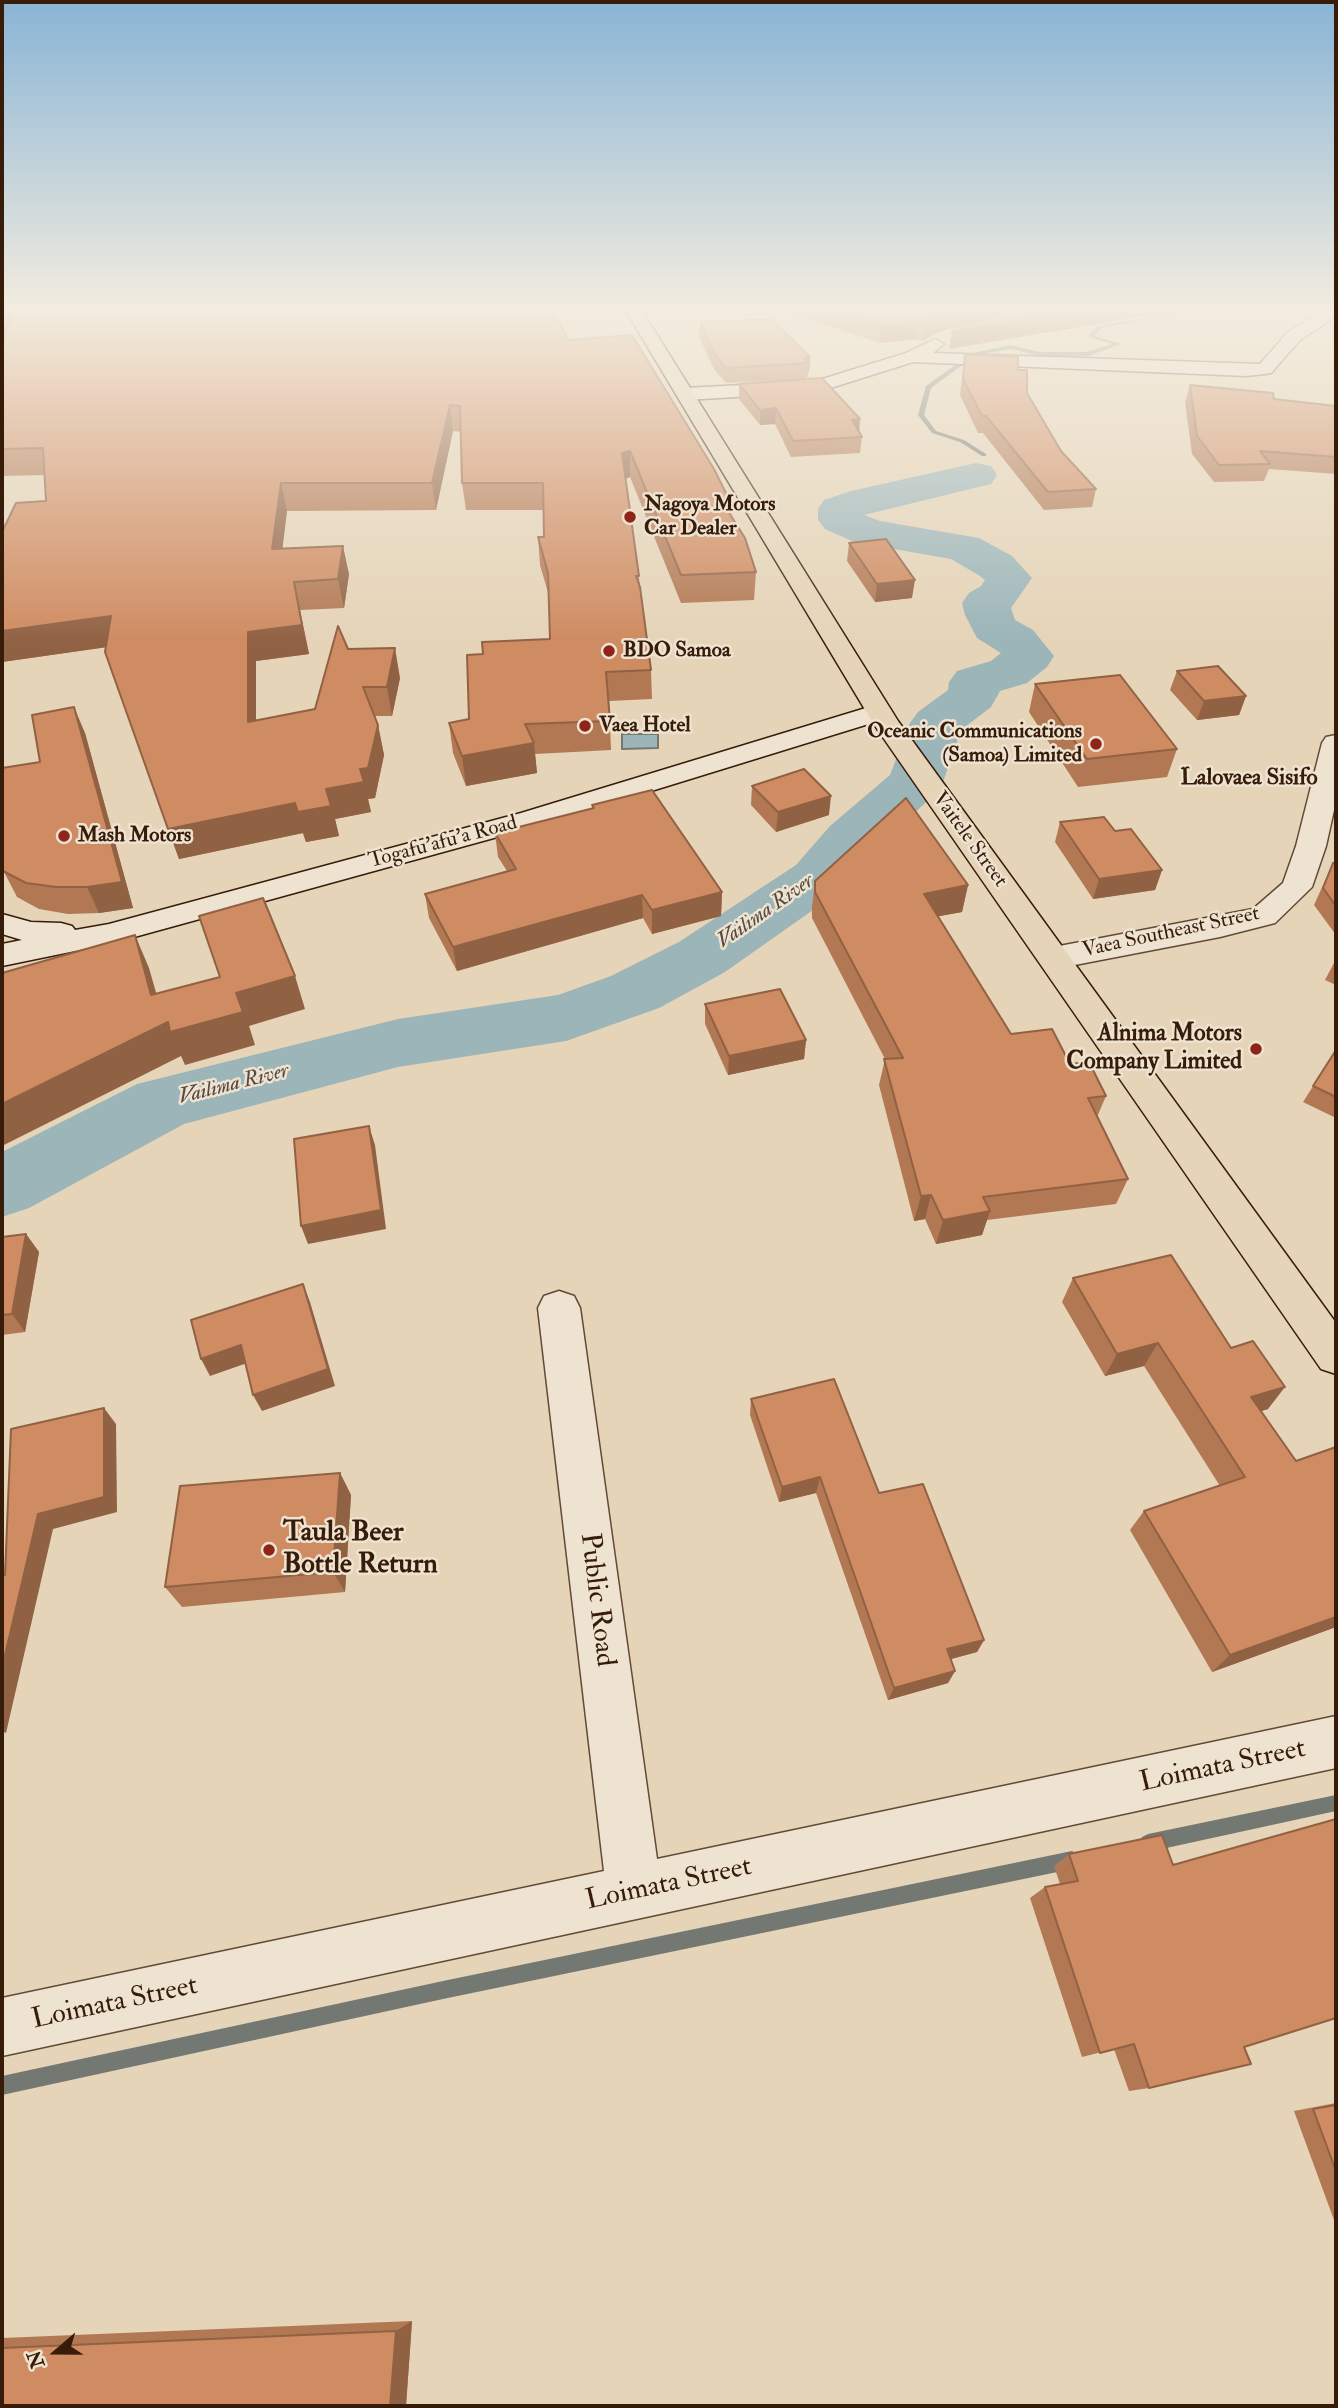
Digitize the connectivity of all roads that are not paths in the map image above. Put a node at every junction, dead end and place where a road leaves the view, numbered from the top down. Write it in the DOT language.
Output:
graph roads {
  1 [pos="700,418"];
  2 [pos="883,718"];
  3 [pos="1336,743"];
  4 [pos="2,924"];
  5 [pos="109,934"];
  6 [pos="2,955"];
  7 [pos="1054,958"];
  8 [pos="2,978"];
  9 [pos="559,1308"];
  10 [pos="1336,1356"];
  11 [pos="1336,1742"];
  12 [pos="634,1893"];
  13 [pos="2,2028"];
  1 -- 2 [label="main road, Vaitele Street"];
  2 -- 5 [label="street, Togafu'afu'a Road"];
  2 -- 7 [label="main road, Vaitele Street"];
  3 -- 7 [label="street, Vaea Southeast Street"];
  4 -- 5 [label="street"];
  5 -- 6 [label="street, Togafu'afu'a Road"];
  5 -- 8 [label="street"];
  7 -- 10 [label="main road, Vaitele Street"];
  9 -- 12 [label="street, Public Road"];
  11 -- 12 [label="street, Loimata Street"];
  12 -- 13 [label="street, Loimata Street"];
}
